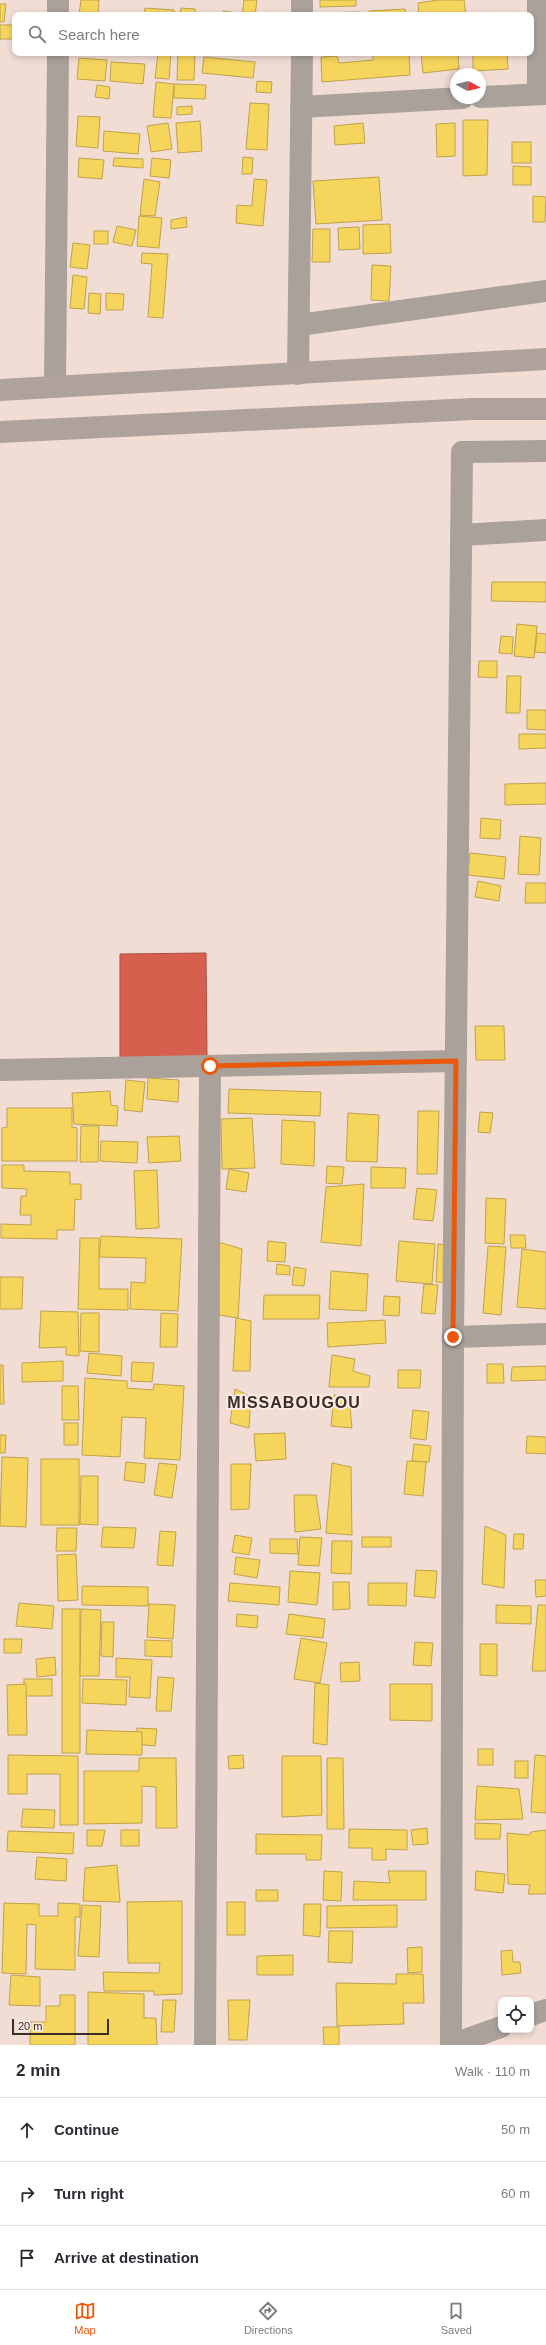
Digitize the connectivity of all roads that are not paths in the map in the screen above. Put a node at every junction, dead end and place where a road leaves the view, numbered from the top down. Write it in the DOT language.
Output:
graph roads {
  1 [pos="58,0"];
  2 [pos="302,0"];
  3 [pos="538,0"];
  4 [pos="58,12"];
  5 [pos="302,12"];
  6 [pos="58,56"];
  7 [pos="302,56"];
  8 [pos="542,94"];
  9 [pos="486,97"];
  10 [pos="450,99"];
  11 [pos="301,107"];
  12 [pos="546,291"];
  13 [pos="299,325"];
  14 [pos="546,359"];
  15 [pos="298,374"];
  16 [pos="55,387"];
  17 [pos="0,390"];
  18 [pos="546,409"];
  19 [pos="0,432"];
  20 [pos="546,451"];
  21 [pos="546,530"];
  22 [pos="461,535"];
  23 [pos="456,1061"];
  24 [pos="210,1066"];
  25 [pos="0,1070"];
  26 [pos="546,1334"];
  27 [pos="453,1337"];
  28 [pos="546,2010"];
  29 [pos="534,2014"];
  30 [pos="498,2028"];
  31 [pos="204,2045"];
  32 [pos="451,2045"];
  1 -- 4 [label="street"];
  2 -- 5 [label="street"];
  3 -- 8 [label="street"];
  6 -- 16 [label="street"];
  7 -- 11 [label="street"];
  8 -- 9 [label="street"];
  10 -- 11 [label="street"];
  11 -- 13 [label="street"];
  12 -- 13 [label="street"];
  13 -- 15 [label="street"];
  14 -- 15 [label="main road"];
  15 -- 16 [label="main road"];
  16 -- 17 [label="main road"];
  18 -- 19 [label="main road"];
  20 -- 22 [label="street"];
  21 -- 22 [label="street"];
  22 -- 23 [label="street"];
  23 -- 24 [label="street"];
  23 -- 27 [label="street"];
  24 -- 25 [label="street"];
  24 -- 31 [label="street"];
  26 -- 27 [label="street"];
  27 -- 32 [label="street"];
  28 -- 29 [label="street"];
  30 -- 32 [label="street"];
}
